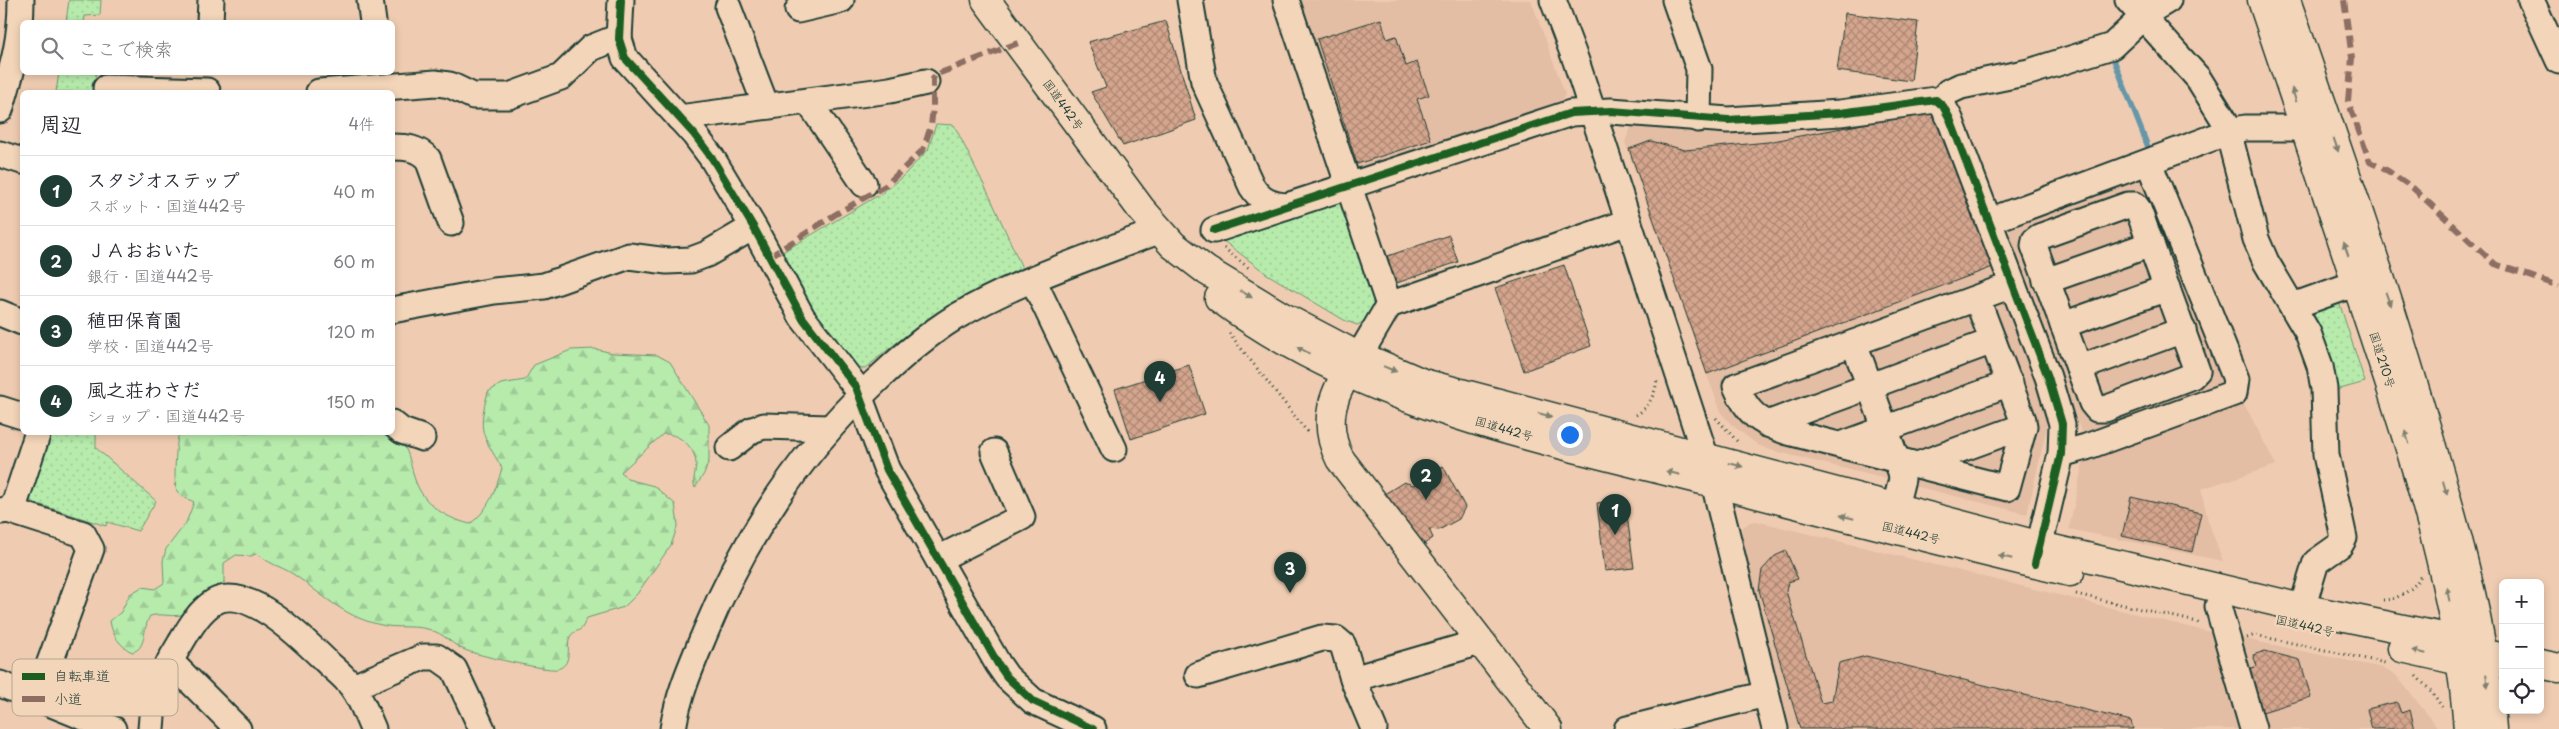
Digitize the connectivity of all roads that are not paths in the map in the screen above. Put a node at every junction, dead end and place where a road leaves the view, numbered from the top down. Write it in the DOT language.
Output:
graph roads {
  1 [pos="21,0"];
  2 [pos="211,0"];
  3 [pos="370,0"];
  4 [pos="621,0"];
  5 [pos="841,0"];
  6 [pos="986,0"];
  7 [pos="1190,0"];
  8 [pos="1286,0"];
  9 [pos="1553,0"];
  10 [pos="1675,0"];
  11 [pos="2168,0"];
  12 [pos="2262,0"];
  13 [pos="2286,0"];
  14 [pos="2531,0"];
  15 [pos="728,7"];
  16 [pos="2136,9"];
  17 [pos="798,10"];
  18 [pos="21,20"];
  19 [pos="210,20"];
  20 [pos="373,20"];
  21 [pos="619,37"];
  22 [pos="20,39"];
  23 [pos="2559,61"];
  24 [pos="382,79"];
  25 [pos="926,82"];
  26 [pos="207,85"];
  27 [pos="106,88"];
  28 [pos="328,90"];
  29 [pos="808,101"];
  30 [pos="1940,102"];
  31 [pos="766,106"];
  32 [pos="0,110"];
  33 [pos="1592,111"];
  34 [pos="679,118"];
  35 [pos="1698,119"];
  36 [pos="2305,128"];
  37 [pos="2228,132"];
  38 [pos="395,147"];
  39 [pos="0,154"];
  40 [pos="20,160"];
  41 [pos="2149,163"];
  42 [pos="864,184"];
  43 [pos="1348,186"];
  44 [pos="1287,206"];
  45 [pos="1141,209"];
  46 [pos="1988,221"];
  47 [pos="1628,222"];
  48 [pos="452,223"];
  49 [pos="753,227"];
  50 [pos="1214,230"];
  51 [pos="1155,232"];
  52 [pos="2151,244"];
  53 [pos="2046,278"];
  54 [pos="1033,280"];
  55 [pos="2357,283"];
  56 [pos="2013,287"];
  57 [pos="2167,288"];
  58 [pos="1977,299"];
  59 [pos="1389,305"];
  60 [pos="2293,306"];
  61 [pos="395,309"];
  62 [pos="0,313"];
  63 [pos="20,321"];
  64 [pos="2063,325"];
  65 [pos="2183,330"];
  66 [pos="1993,341"];
  67 [pos="1854,343"];
  68 [pos="1352,365"];
  69 [pos="2078,367"];
  70 [pos="2047,374"];
  71 [pos="2010,384"];
  72 [pos="1870,386"];
  73 [pos="860,395"];
  74 [pos="0,409"];
  75 [pos="20,415"];
  76 [pos="1767,424"];
  77 [pos="395,425"];
  78 [pos="2024,426"];
  79 [pos="829,428"];
  80 [pos="1885,429"];
  81 [pos="37,435"];
  82 [pos="422,438"];
  83 [pos="1841,445"];
  84 [pos="729,448"];
  85 [pos="1114,449"];
  86 [pos="994,452"];
  87 [pos="2061,454"];
  88 [pos="1908,462"];
  89 [pos="1710,470"];
  90 [pos="1895,508"];
  91 [pos="3,512"];
  92 [pos="2037,555"];
  93 [pos="938,559"];
  94 [pos="2218,606"];
  95 [pos="2302,608"];
  96 [pos="1480,642"];
  97 [pos="2476,653"];
  98 [pos="51,659"];
  99 [pos="171,659"];
  100 [pos="2544,665"];
  101 [pos="2559,668"];
  102 [pos="178,669"];
  103 [pos="1198,675"];
  104 [pos="1353,679"];
  105 [pos="0,684"];
  106 [pos="353,687"];
  107 [pos="12,689"];
  108 [pos="1766,694"];
  109 [pos="81,716"];
  110 [pos="152,716"];
  111 [pos="113,729"];
  112 [pos="151,729"];
  113 [pos="238,729"];
  114 [pos="374,729"];
  115 [pos="482,729"];
  116 [pos="673,729"];
  117 [pos="1092,729"];
  118 [pos="1374,729"];
  119 [pos="1548,729"];
  120 [pos="1627,729"];
  121 [pos="1775,729"];
  122 [pos="2253,729"];
  123 [pos="2468,729"];
  124 [pos="2492,729"];
  1 -- 18 [label="street"];
  2 -- 19 [label="street"];
  3 -- 20 [label="street"];
  4 -- 21 [label="street"];
  5 -- 17 [label="street"];
  6 -- 45 [label="highway, 国道442号"];
  7 -- 44 [label="street"];
  8 -- 43 [label="street"];
  9 -- 33 [label="street"];
  10 -- 35 [label="street"];
  11 -- 16 [label="street"];
  36 -- 12 [label="highway, 国道210号, one-way"];
  13 -- 97 [label="highway, 国道210号, one-way"];
  14 -- 23 [label="street"];
  15 -- 31 [label="street"];
  16 -- 30 [label="street"];
  16 -- 37 [label="street"];
  21 -- 24 [label="street"];
  21 -- 34 [label="street"];
  22 -- 32 [label="street"];
  24 -- 28 [label="street"];
  25 -- 29 [label="street"];
  26 -- 27 [label="street"];
  29 -- 31 [label="street"];
  29 -- 42 [label="street"];
  30 -- 35 [label="street"];
  30 -- 46 [label="street"];
  31 -- 34 [label="street"];
  33 -- 35 [label="street"];
  33 -- 43 [label="street"];
  33 -- 47 [label="street"];
  34 -- 49 [label="street"];
  36 -- 37 [label="street"];
  55 -- 36 [label="highway, 国道210号, one-way"];
  37 -- 41 [label="street"];
  37 -- 60 [label="street"];
  38 -- 48 [label="street"];
  39 -- 40 [label="street"];
  41 -- 46 [label="street"];
  41 -- 87 [label="street"];
  43 -- 44 [label="street"];
  43 -- 59 [label="street"];
  44 -- 50 [label="street"];
  45 -- 51 [label="highway, 国道442号"];
  45 -- 68 [label="highway, 国道442号, one-way"];
  46 -- 56 [label="street"];
  47 -- 59 [label="street"];
  47 -- 89 [label="street"];
  49 -- 61 [label="street"];
  49 -- 73 [label="street"];
  51 -- 54 [label="street"];
  68 -- 51 [label="highway, 国道442号, one-way"];
  52 -- 53 [label="street"];
  52 -- 53 [label="street"];
  52 -- 57 [label="street"];
  53 -- 56 [label="street"];
  53 -- 64 [label="street"];
  54 -- 73 [label="street"];
  54 -- 85 [label="street"];
  55 -- 60 [label="street"];
  97 -- 55 [label="highway, 国道210号, one-way"];
  56 -- 58 [label="street"];
  56 -- 70 [label="street"];
  57 -- 64 [label="street"];
  57 -- 65 [label="street"];
  58 -- 66 [label="street"];
  58 -- 67 [label="street"];
  59 -- 68 [label="street"];
  60 -- 95 [label="street"];
  62 -- 63 [label="street"];
  64 -- 69 [label="street"];
  65 -- 69 [label="street"];
  65 -- 69 [label="street"];
  66 -- 71 [label="street"];
  66 -- 72 [label="street"];
  67 -- 72 [label="street"];
  67 -- 76 [label="street"];
  68 -- 89 [label="highway, 国道442号"];
  68 -- 96 [label="highway"];
  69 -- 70 [label="street"];
  70 -- 71 [label="street"];
  70 -- 87 [label="street"];
  71 -- 78 [label="street"];
  71 -- 80 [label="street"];
  72 -- 76 [label="street"];
  72 -- 80 [label="street"];
  73 -- 79 [label="street"];
  73 -- 93 [label="street"];
  74 -- 75 [label="street"];
  76 -- 83 [label="street"];
  77 -- 82 [label="street"];
  78 -- 88 [label="street"];
  78 -- 88 [label="street"];
  79 -- 84 [label="street"];
  79 -- 116 [label="street"];
  80 -- 83 [label="street"];
  80 -- 88 [label="street"];
  81 -- 91 [label="street"];
  83 -- 88 [label="street"];
  86 -- 93 [label="street"];
  87 -- 92 [label="street"];
  88 -- 90 [label="street"];
  89 -- 90 [label="highway, 国道442号, one-way"];
  92 -- 89 [label="highway, 国道442号, one-way"];
  89 -- 108 [label="street"];
  90 -- 92 [label="highway, 国道442号"];
  91 -- 98 [label="street"];
  92 -- 94 [label="highway, 国道442号"];
  92 -- 95 [label="highway, 国道442号"];
  93 -- 117 [label="street"];
  97 -- 94 [label="highway, 国道442号, one-way"];
  94 -- 122 [label="street"];
  95 -- 97 [label="highway, 国道442号"];
  96 -- 104 [label="street"];
  96 -- 119 [label="highway"];
  97 -- 123 [label="highway, 国道210号"];
  97 -- 124 [label="highway, 国道210号, one-way"];
  99 -- 106 [label="street"];
  100 -- 101 [label="highway"];
  102 -- 113 [label="street"];
  103 -- 104 [label="street"];
  104 -- 118 [label="street"];
  105 -- 107 [label="street"];
  106 -- 114 [label="street"];
  106 -- 115 [label="street"];
  108 -- 120 [label="street"];
  108 -- 121 [label="street"];
  109 -- 111 [label="street"];
  110 -- 112 [label="street"];
}
